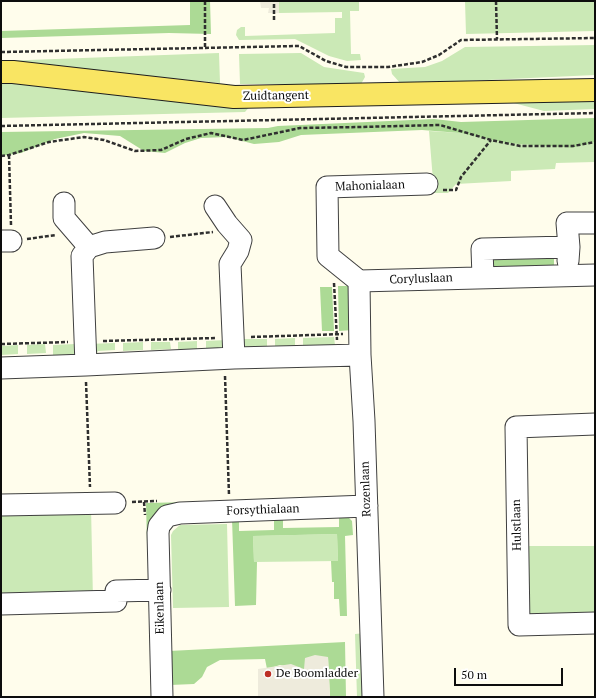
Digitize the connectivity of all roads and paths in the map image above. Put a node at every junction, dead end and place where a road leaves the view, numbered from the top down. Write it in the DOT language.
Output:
graph roads {
  1 [pos="205,1"];
  2 [pos="274,1"];
  3 [pos="496,1"];
  4 [pos="274,20"];
  5 [pos="595,38"];
  6 [pos="497,39"];
  7 [pos="205,48"];
  8 [pos="1,52"];
  9 [pos="1,72"];
  10 [pos="595,81"];
  11 [pos="595,90"];
  12 [pos="552,92"];
  13 [pos="595,113"];
  14 [pos="1,126"];
  15 [pos="491,140"];
  16 [pos="595,142"];
  17 [pos="9,155"];
  18 [pos="1,156"];
  19 [pos="427,184"];
  20 [pos="64,203"];
  21 [pos="216,206"];
  22 [pos="595,223"];
  23 [pos="227,224"];
  24 [pos="154,238"];
  25 [pos="82,240"];
  26 [pos="6,241"];
  27 [pos="569,247"];
  28 [pos="567,275"];
  29 [pos="595,275"];
  30 [pos="483,277"];
  31 [pos="359,281"];
  32 [pos="360,334"];
  33 [pos="85,341"];
  34 [pos="1,344"];
  35 [pos="230,351"];
  36 [pos="360,355"];
  37 [pos="86,365"];
  38 [pos="1,368"];
  39 [pos="595,424"];
  40 [pos="115,503"];
  41 [pos="91,504"];
  42 [pos="1,505"];
  43 [pos="367,506"];
  44 [pos="229,511"];
  45 [pos="162,521"];
  46 [pos="160,590"];
  47 [pos="1,604"];
  48 [pos="595,624"];
  49 [pos="162,697"];
  50 [pos="373,697"];
  1 -- 7 [label="path"];
  2 -- 4 [label="path"];
  3 -- 6 [label="path"];
  5 -- 6 [label="path"];
  6 -- 7 [label="path"];
  7 -- 8 [label="path"];
  9 -- 12 [label="main road, Zuidtangent"];
  10 -- 12 [label="main road, Zuidtangent"];
  11 -- 12 [label="main road, Zuidtangent"];
  13 -- 14 [label="path"];
  15 -- 16 [label="path"];
  15 -- 17 [label="path"];
  15 -- 19 [label="path"];
  17 -- 18 [label="path"];
  17 -- 26 [label="path"];
  19 -- 31 [label="street, Mahonialaan"];
  20 -- 25 [label="street"];
  21 -- 23 [label="street"];
  22 -- 27 [label="street"];
  23 -- 24 [label="path"];
  23 -- 35 [label="street"];
  24 -- 25 [label="street"];
  25 -- 26 [label="path"];
  25 -- 33 [label="street"];
  27 -- 28 [label="street"];
  27 -- 30 [label="street"];
  28 -- 29 [label="street, Coryluslaan"];
  28 -- 30 [label="street, Coryluslaan"];
  30 -- 31 [label="street, Coryluslaan"];
  31 -- 32 [label="street, Rozenlaan"];
  32 -- 35 [label="path"];
  32 -- 36 [label="street, Rozenlaan"];
  33 -- 34 [label="path"];
  33 -- 35 [label="path"];
  33 -- 37 [label="street"];
  35 -- 36 [label="street"];
  35 -- 37 [label="street"];
  35 -- 44 [label="path"];
  36 -- 43 [label="street, Rozenlaan"];
  37 -- 38 [label="street"];
  37 -- 41 [label="path"];
  39 -- 48 [label="street, Hulstlaan"];
  40 -- 41 [label="street"];
  41 -- 42 [label="street"];
  43 -- 44 [label="street, Forsythialaan"];
  43 -- 50 [label="street, Rozenlaan"];
  44 -- 45 [label="street, Forsythialaan"];
  45 -- 46 [label="street, Eikenlaan"];
  46 -- 47 [label="street"];
  46 -- 49 [label="street, Eikenlaan"];
}
